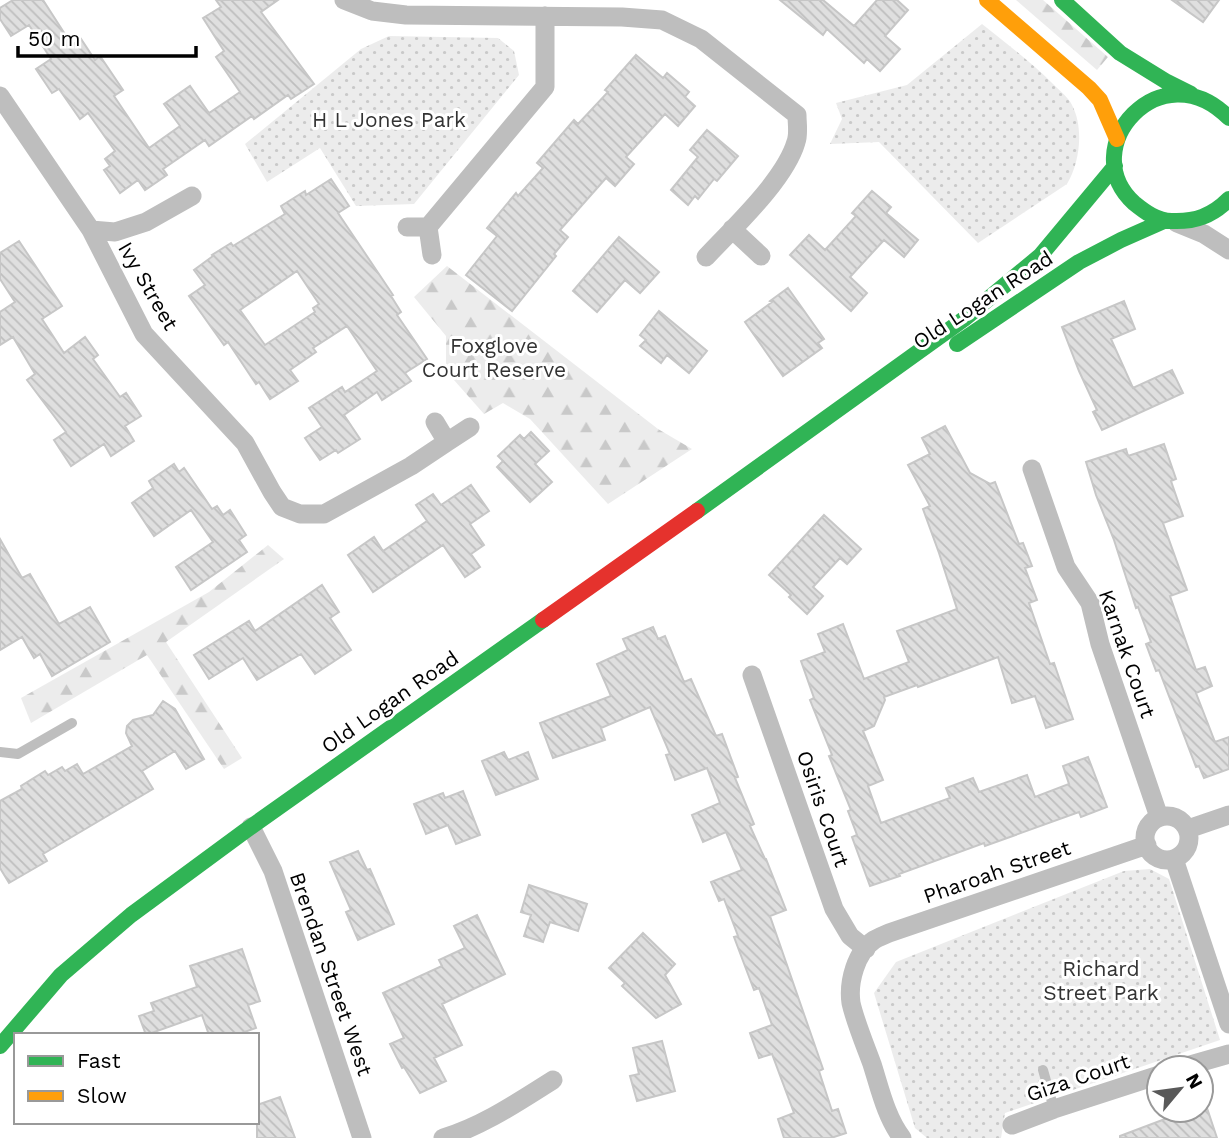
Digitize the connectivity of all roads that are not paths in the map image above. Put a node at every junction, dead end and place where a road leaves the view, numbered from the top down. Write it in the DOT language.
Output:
graph roads {
  1 [pos="344,0"];
  2 [pos="987,0"];
  3 [pos="1062,0"];
  4 [pos="545,16"];
  5 [pos="0,96"];
  6 [pos="1198,96"];
  7 [pos="1229,104"];
  8 [pos="1229,118"];
  9 [pos="1117,139"];
  10 [pos="1115,166"];
  11 [pos="192,196"];
  12 [pos="1229,200"];
  13 [pos="1170,222"];
  14 [pos="407,227"];
  15 [pos="429,227"];
  16 [pos="732,229"];
  17 [pos="91,230"];
  18 [pos="1229,250"];
  19 [pos="432,255"];
  20 [pos="706,257"];
  21 [pos="761,257"];
  22 [pos="827,419"];
  23 [pos="435,422"];
  24 [pos="470,427"];
  25 [pos="447,442"];
  26 [pos="1032,469"];
  27 [pos="752,675"];
  28 [pos="72,723"];
  29 [pos="0,752"];
  30 [pos="1229,815"];
  31 [pos="1158,817"];
  32 [pos="251,827"];
  33 [pos="1188,830"];
  34 [pos="1147,845"];
  35 [pos="1174,859"];
  36 [pos="866,949"];
  37 [pos="1229,1024"];
  38 [pos="0,1046"];
  39 [pos="1043,1070"];
  40 [pos="553,1080"];
  41 [pos="1145,1080"];
  42 [pos="1054,1109"];
  43 [pos="1012,1125"];
  44 [pos="362,1138"];
  45 [pos="443,1138"];
  46 [pos="902,1138"];
  1 -- 4 [label="street"];
  2 -- 9 [label="main road"];
  3 -- 6 [label="main road"];
  4 -- 15 [label="street"];
  4 -- 16 [label="street"];
  5 -- 17 [label="street, Ivy Street"];
  6 -- 7 [label="main road"];
  6 -- 8 [label="main road"];
  6 -- 9 [label="main road"];
  9 -- 10 [label="main road"];
  10 -- 13 [label="main road"];
  10 -- 22 [label="main road, Old Logan Road"];
  11 -- 17 [label="street"];
  12 -- 13 [label="main road, Old Logan Road"];
  13 -- 18 [label="street"];
  13 -- 22 [label="main road, Old Logan Road"];
  14 -- 15 [label="street"];
  15 -- 19 [label="street"];
  16 -- 20 [label="street"];
  16 -- 21 [label="street"];
  17 -- 25 [label="street, Ivy Street"];
  22 -- 32 [label="main road, Old Logan Road"];
  23 -- 25 [label="street"];
  24 -- 25 [label="street"];
  26 -- 31 [label="street, Karnak Court"];
  27 -- 36 [label="street, Osiris Court"];
  28 -- 29 [label="lane"];
  30 -- 33 [label="street"];
  31 -- 33 [label="street"];
  31 -- 34 [label="street"];
  32 -- 38 [label="main road, Old Logan Road"];
  32 -- 44 [label="street, Brendan Street West"];
  33 -- 35 [label="street"];
  34 -- 35 [label="street"];
  34 -- 36 [label="street, Pharoah Street"];
  35 -- 37 [label="street"];
  36 -- 46 [label="street"];
  39 -- 42 [label="lane"];
  40 -- 45 [label="street"];
  41 -- 42 [label="street, Giza Court"];
  42 -- 43 [label="street, Giza Court"];
}
